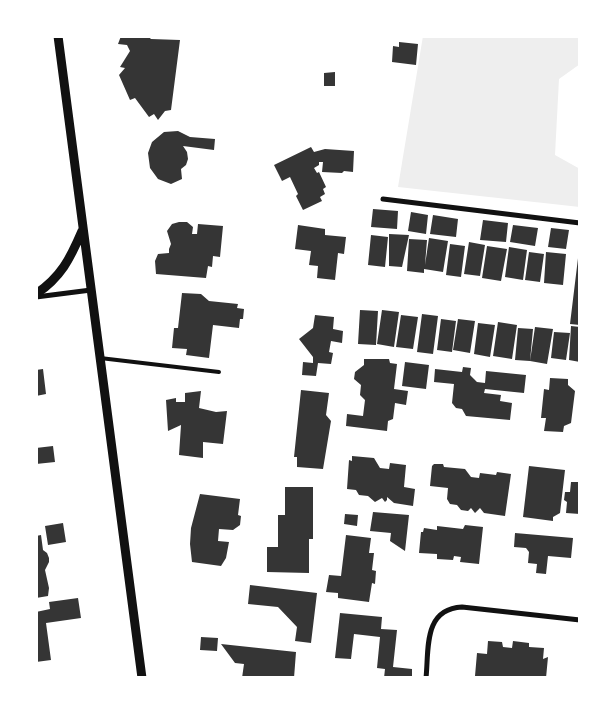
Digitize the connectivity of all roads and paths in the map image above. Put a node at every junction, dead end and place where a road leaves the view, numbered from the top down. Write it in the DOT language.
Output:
graph roads {
  1 [pos="58,36"];
  2 [pos="383,199"];
  3 [pos="580,223"];
  4 [pos="83,230"];
  5 [pos="91,290"];
  6 [pos="36,296"];
  7 [pos="100,358"];
  8 [pos="219,372"];
  9 [pos="580,620"];
  10 [pos="142,678"];
  11 [pos="426,678"];
  1 -- 4 [label="street"];
  2 -- 3 [label="street"];
  4 -- 5 [label="street"];
  4 -- 6 [label="street"];
  5 -- 6 [label="street"];
  5 -- 7 [label="street"];
  7 -- 8 [label="lane"];
  7 -- 10 [label="street"];
  9 -- 11 [label="street"];
}
